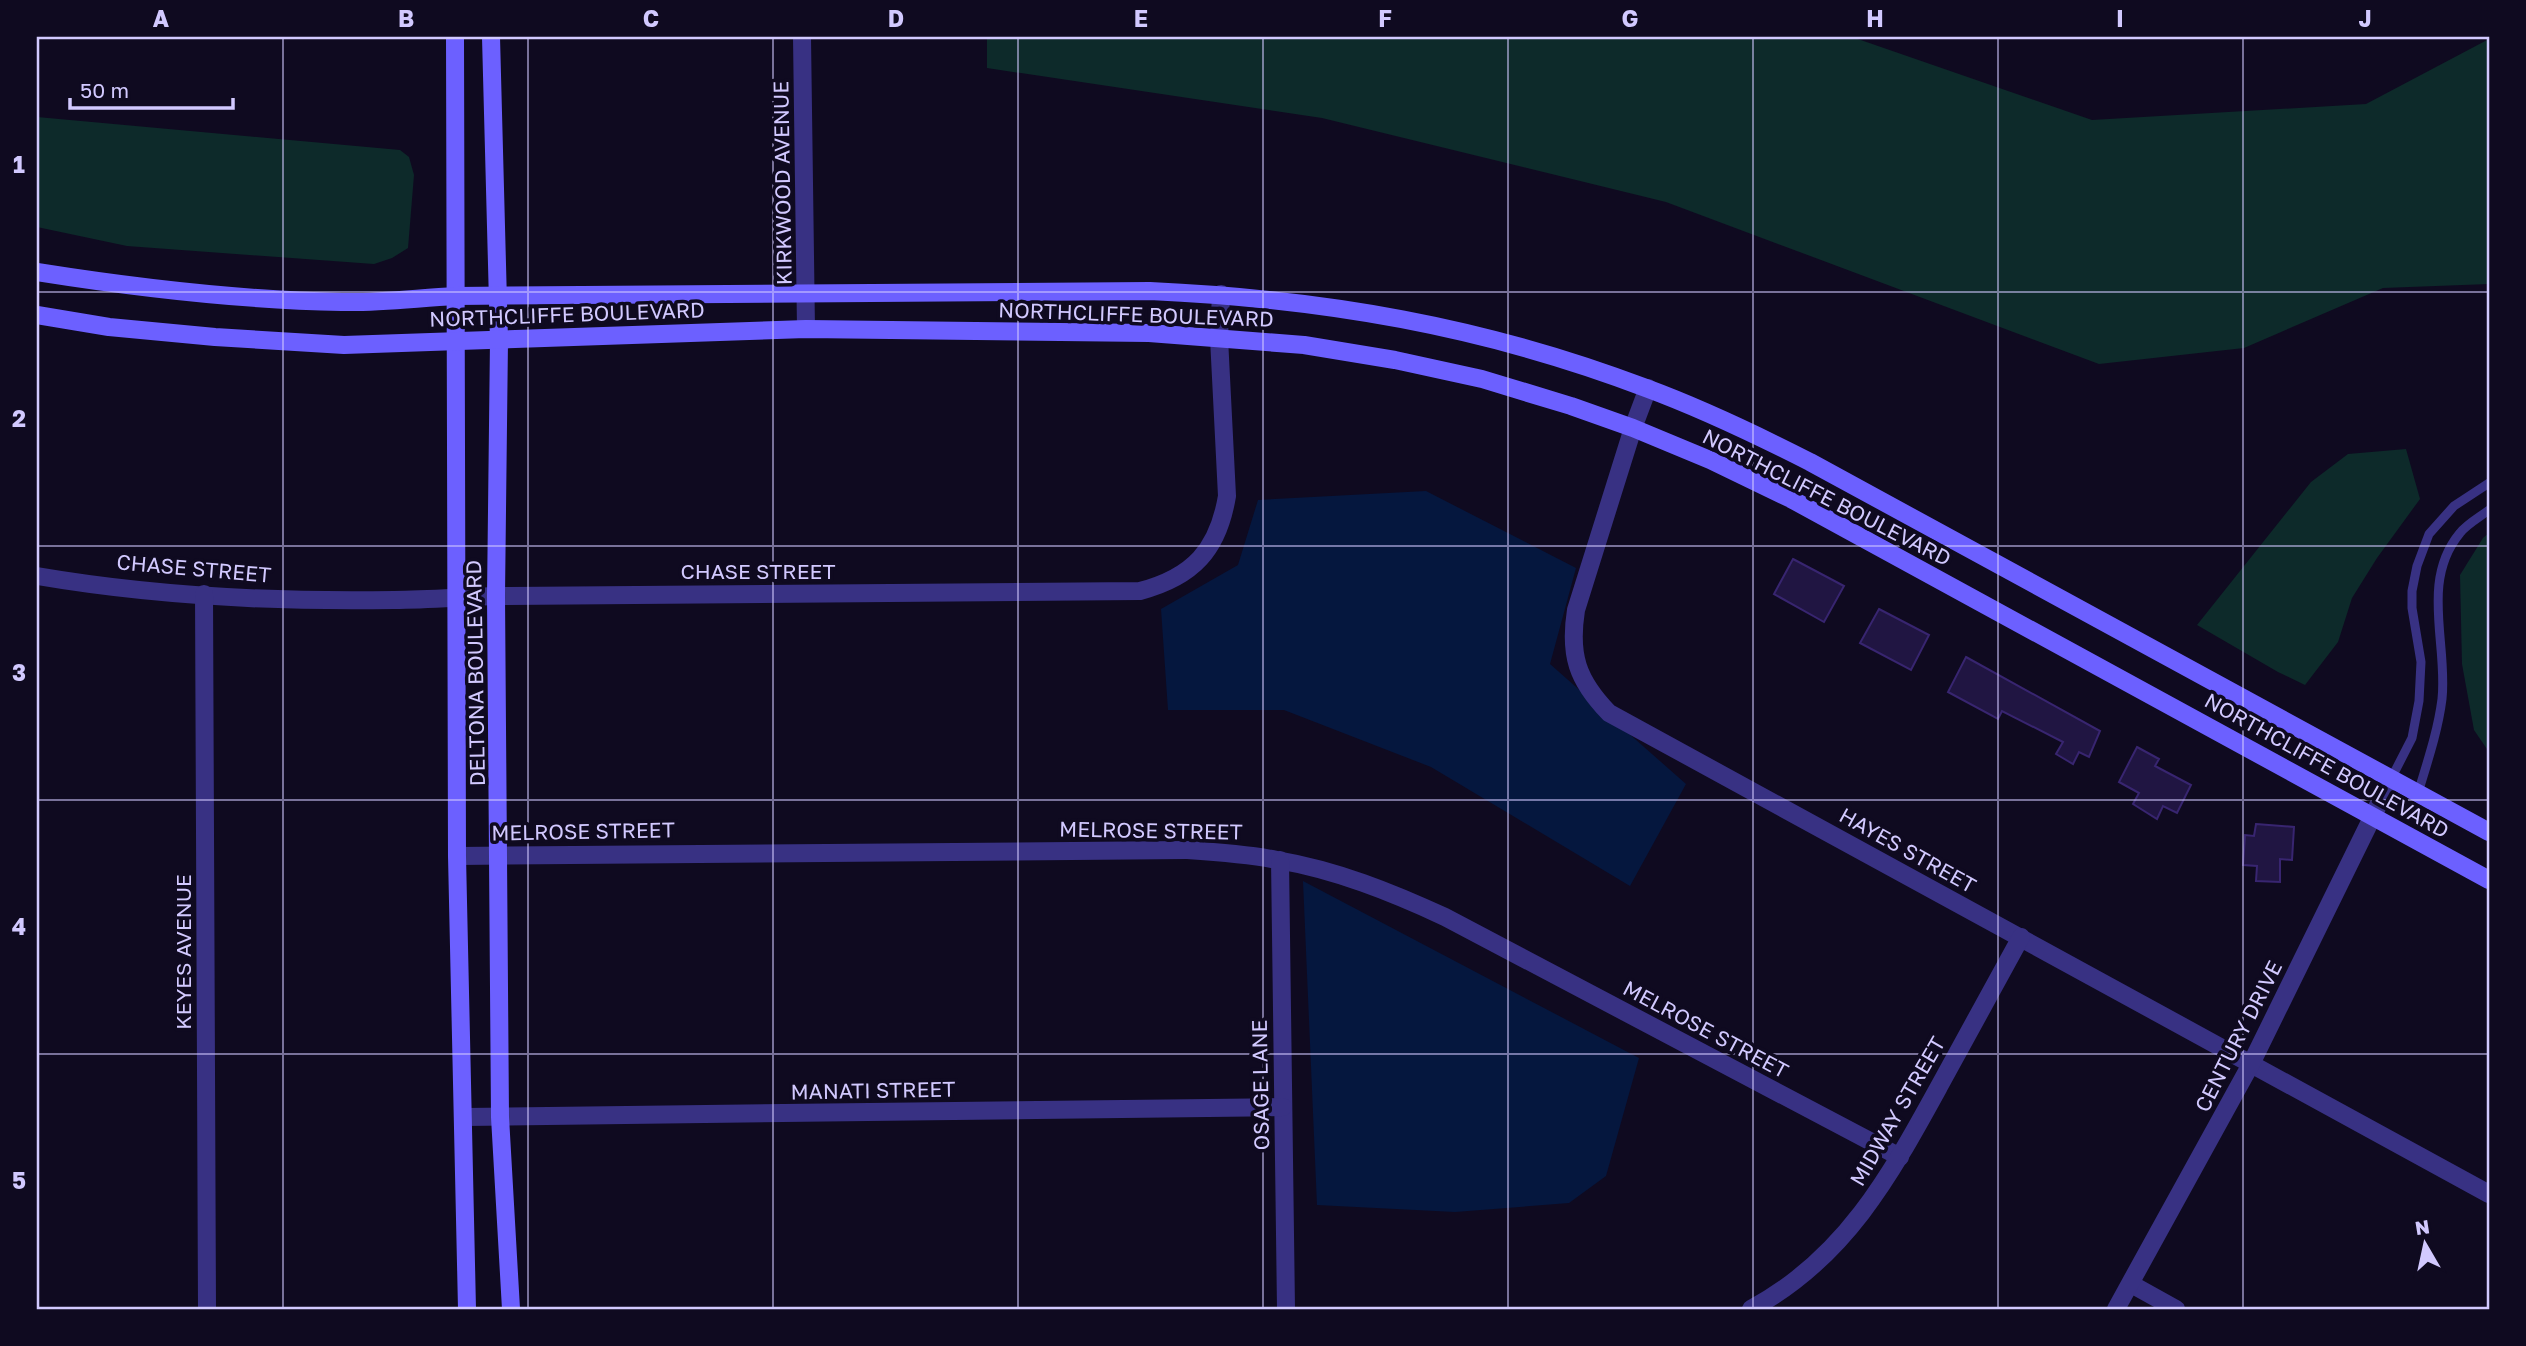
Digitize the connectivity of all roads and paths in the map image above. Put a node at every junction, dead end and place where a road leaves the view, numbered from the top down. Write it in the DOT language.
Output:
graph roads {
  1 [pos="456,37"];
  2 [pos="491,37"];
  3 [pos="802,37"];
  4 [pos="37,272"];
  5 [pos="1221,294"];
  6 [pos="496,295"];
  7 [pos="807,295"];
  8 [pos="455,296"];
  9 [pos="37,315"];
  10 [pos="806,329"];
  11 [pos="1219,338"];
  12 [pos="454,339"];
  13 [pos="499,340"];
  14 [pos="1648,388"];
  15 [pos="1633,428"];
  16 [pos="2489,483"];
  17 [pos="2489,510"];
  18 [pos="37,576"];
  19 [pos="204,594"];
  20 [pos="496,596"];
  21 [pos="456,597"];
  22 [pos="2391,779"];
  23 [pos="2418,793"];
  24 [pos="2371,816"];
  25 [pos="2489,832"];
  26 [pos="499,853"];
  27 [pos="457,856"];
  28 [pos="1280,860"];
  29 [pos="2489,880"];
  30 [pos="2021,937"];
  31 [pos="2252,1064"];
  32 [pos="1283,1107"];
  33 [pos="464,1117"];
  34 [pos="500,1117"];
  35 [pos="1900,1157"];
  36 [pos="2489,1194"];
  37 [pos="2131,1284"];
  38 [pos="208,1309"];
  39 [pos="467,1309"];
  40 [pos="511,1309"];
  41 [pos="1286,1309"];
  42 [pos="1751,1309"];
  43 [pos="2116,1309"];
  44 [pos="2176,1309"];
  1 -- 8 [label="main road, DELTONA BOULEVARD"];
  2 -- 6 [label="main road, DELTONA BOULEVARD"];
  3 -- 7 [label="street, KIRKWOOD AVENUE"];
  4 -- 8 [label="main road, NORTHCLIFFE BOULEVARD"];
  5 -- 7 [label="main road, NORTHCLIFFE BOULEVARD"];
  5 -- 11 [label="street, CHASE STREET"];
  5 -- 14 [label="main road, NORTHCLIFFE BOULEVARD"];
  6 -- 7 [label="main road, NORTHCLIFFE BOULEVARD"];
  6 -- 8 [label="main road, NORTHCLIFFE BOULEVARD"];
  6 -- 13 [label="main road, DELTONA BOULEVARD"];
  7 -- 10 [label="street, KIRKWOOD AVENUE"];
  8 -- 12 [label="main road, DELTONA BOULEVARD"];
  9 -- 12 [label="main road, NORTHCLIFFE BOULEVARD"];
  10 -- 11 [label="main road, NORTHCLIFFE BOULEVARD"];
  10 -- 13 [label="main road, NORTHCLIFFE BOULEVARD"];
  11 -- 15 [label="main road, NORTHCLIFFE BOULEVARD"];
  11 -- 20 [label="street, CHASE STREET"];
  12 -- 13 [label="main road, NORTHCLIFFE BOULEVARD"];
  12 -- 21 [label="main road, DELTONA BOULEVARD"];
  13 -- 20 [label="main road, DELTONA BOULEVARD"];
  14 -- 15 [label="street, HAYES STREET"];
  14 -- 22 [label="main road, NORTHCLIFFE BOULEVARD"];
  15 -- 24 [label="main road, NORTHCLIFFE BOULEVARD"];
  15 -- 30 [label="street, HAYES STREET"];
  16 -- 22 [label="lane"];
  17 -- 23 [label="lane"];
  18 -- 19 [label="street, CHASE STREET"];
  19 -- 21 [label="street, CHASE STREET"];
  19 -- 38 [label="street, KEYES AVENUE"];
  20 -- 21 [label="street, CHASE STREET"];
  20 -- 26 [label="main road, DELTONA BOULEVARD"];
  21 -- 27 [label="main road, DELTONA BOULEVARD"];
  22 -- 23 [label="main road, NORTHCLIFFE BOULEVARD"];
  22 -- 24 [label="street, CENTURY DRIVE"];
  23 -- 25 [label="main road, NORTHCLIFFE BOULEVARD"];
  24 -- 29 [label="main road, NORTHCLIFFE BOULEVARD"];
  24 -- 31 [label="street, CENTURY DRIVE"];
  26 -- 27 [label="street, MELROSE STREET"];
  26 -- 28 [label="street, MELROSE STREET"];
  26 -- 34 [label="main road, DELTONA BOULEVARD"];
  27 -- 33 [label="main road, DELTONA BOULEVARD"];
  28 -- 32 [label="street, OSAGE LANE"];
  28 -- 35 [label="street, MELROSE STREET"];
  30 -- 31 [label="street, HAYES STREET"];
  30 -- 35 [label="street, MIDWAY STREET"];
  31 -- 36 [label="street, HAYES STREET"];
  31 -- 37 [label="street, CENTURY DRIVE"];
  32 -- 34 [label="street, MANATI STREET"];
  32 -- 41 [label="street, OSAGE LANE"];
  33 -- 34 [label="street, MANATI STREET"];
  33 -- 39 [label="main road, DELTONA BOULEVARD"];
  34 -- 40 [label="main road, DELTONA BOULEVARD"];
  35 -- 42 [label="street, MIDWAY STREET"];
  37 -- 43 [label="street, CENTURY DRIVE"];
  37 -- 44 [label="street"];
}
